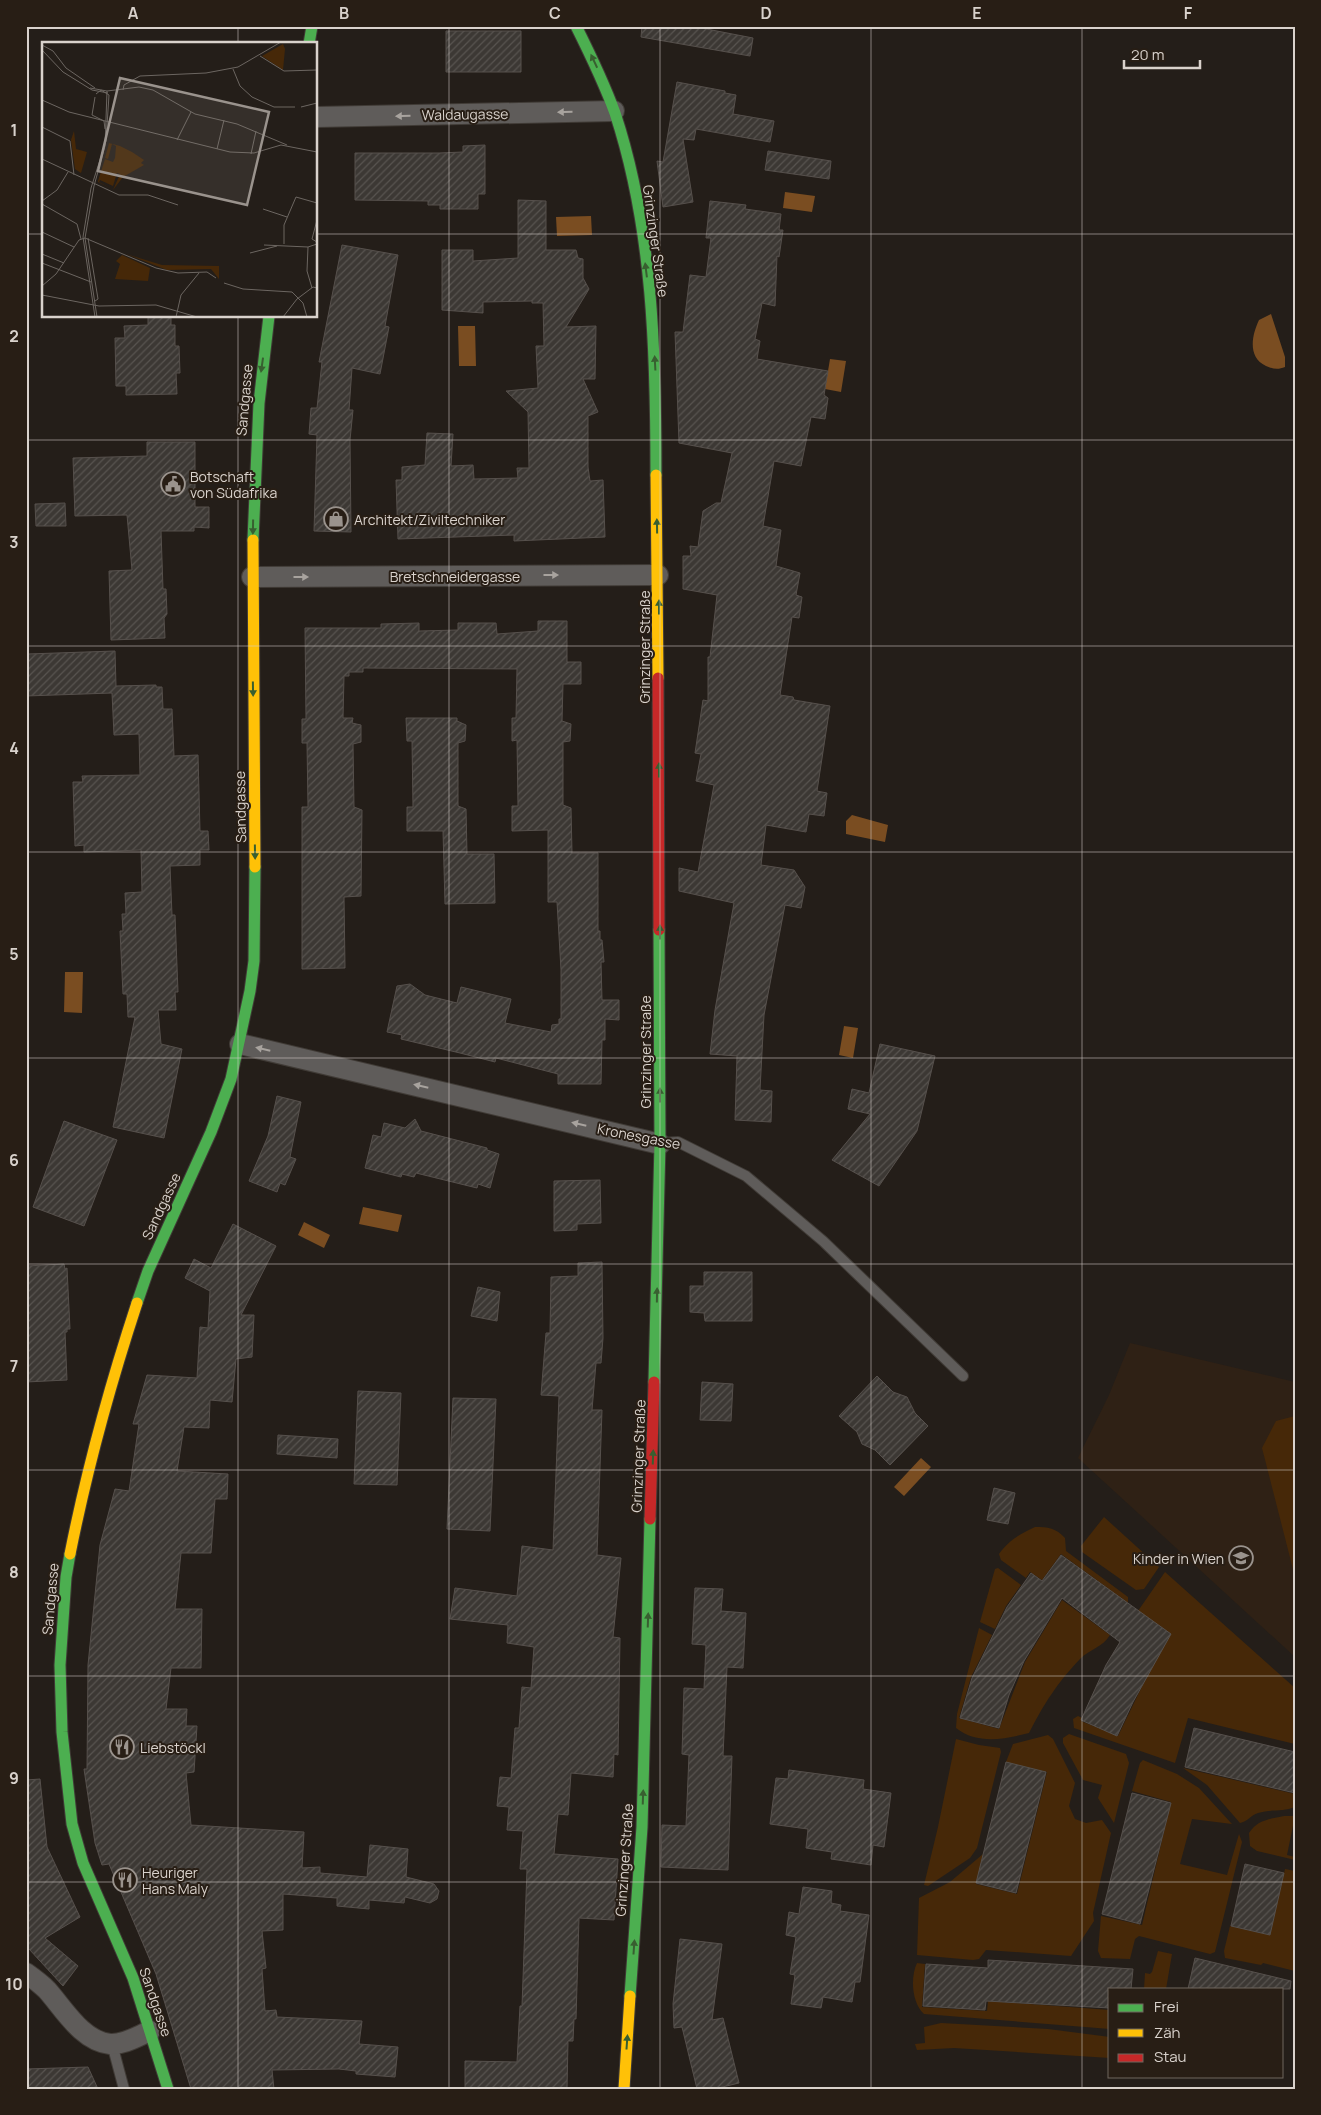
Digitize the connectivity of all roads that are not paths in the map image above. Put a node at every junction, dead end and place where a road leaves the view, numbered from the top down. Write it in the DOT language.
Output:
graph roads {
  1 [pos="312,26"];
  2 [pos="576,26"];
  3 [pos="309,42"];
  4 [pos="614,111"];
  5 [pos="318,117"];
  6 [pos="269,318"];
  7 [pos="658,575"];
  8 [pos="252,577"];
  9 [pos="240,1044"];
  10 [pos="660,1144"];
  11 [pos="963,1376"];
  12 [pos="26,1972"];
  13 [pos="150,2031"];
  14 [pos="112,2044"];
  15 [pos="124,2089"];
  16 [pos="168,2089"];
  17 [pos="624,2089"];
  1 -- 3 [label="street"];
  4 -- 2 [label="street, Grinzinger Straße, one-way"];
  4 -- 5 [label="street, Waldaugasse, one-way"];
  7 -- 4 [label="street, Grinzinger Straße, one-way"];
  6 -- 8 [label="street, Sandgasse, one-way"];
  8 -- 7 [label="street, Bretschneidergasse, one-way"];
  10 -- 7 [label="street, Grinzinger Straße, one-way"];
  8 -- 9 [label="street, Sandgasse, one-way"];
  10 -- 9 [label="street, Kronesgasse, one-way"];
  9 -- 13 [label="street, Sandgasse"];
  10 -- 11 [label="lane, Kronesgasse"];
  17 -- 10 [label="street, Grinzinger Straße, one-way"];
  12 -- 14 [label="street"];
  13 -- 14 [label="street"];
  13 -- 16 [label="street, Sandgasse"];
  14 -- 15 [label="lane"];
}
